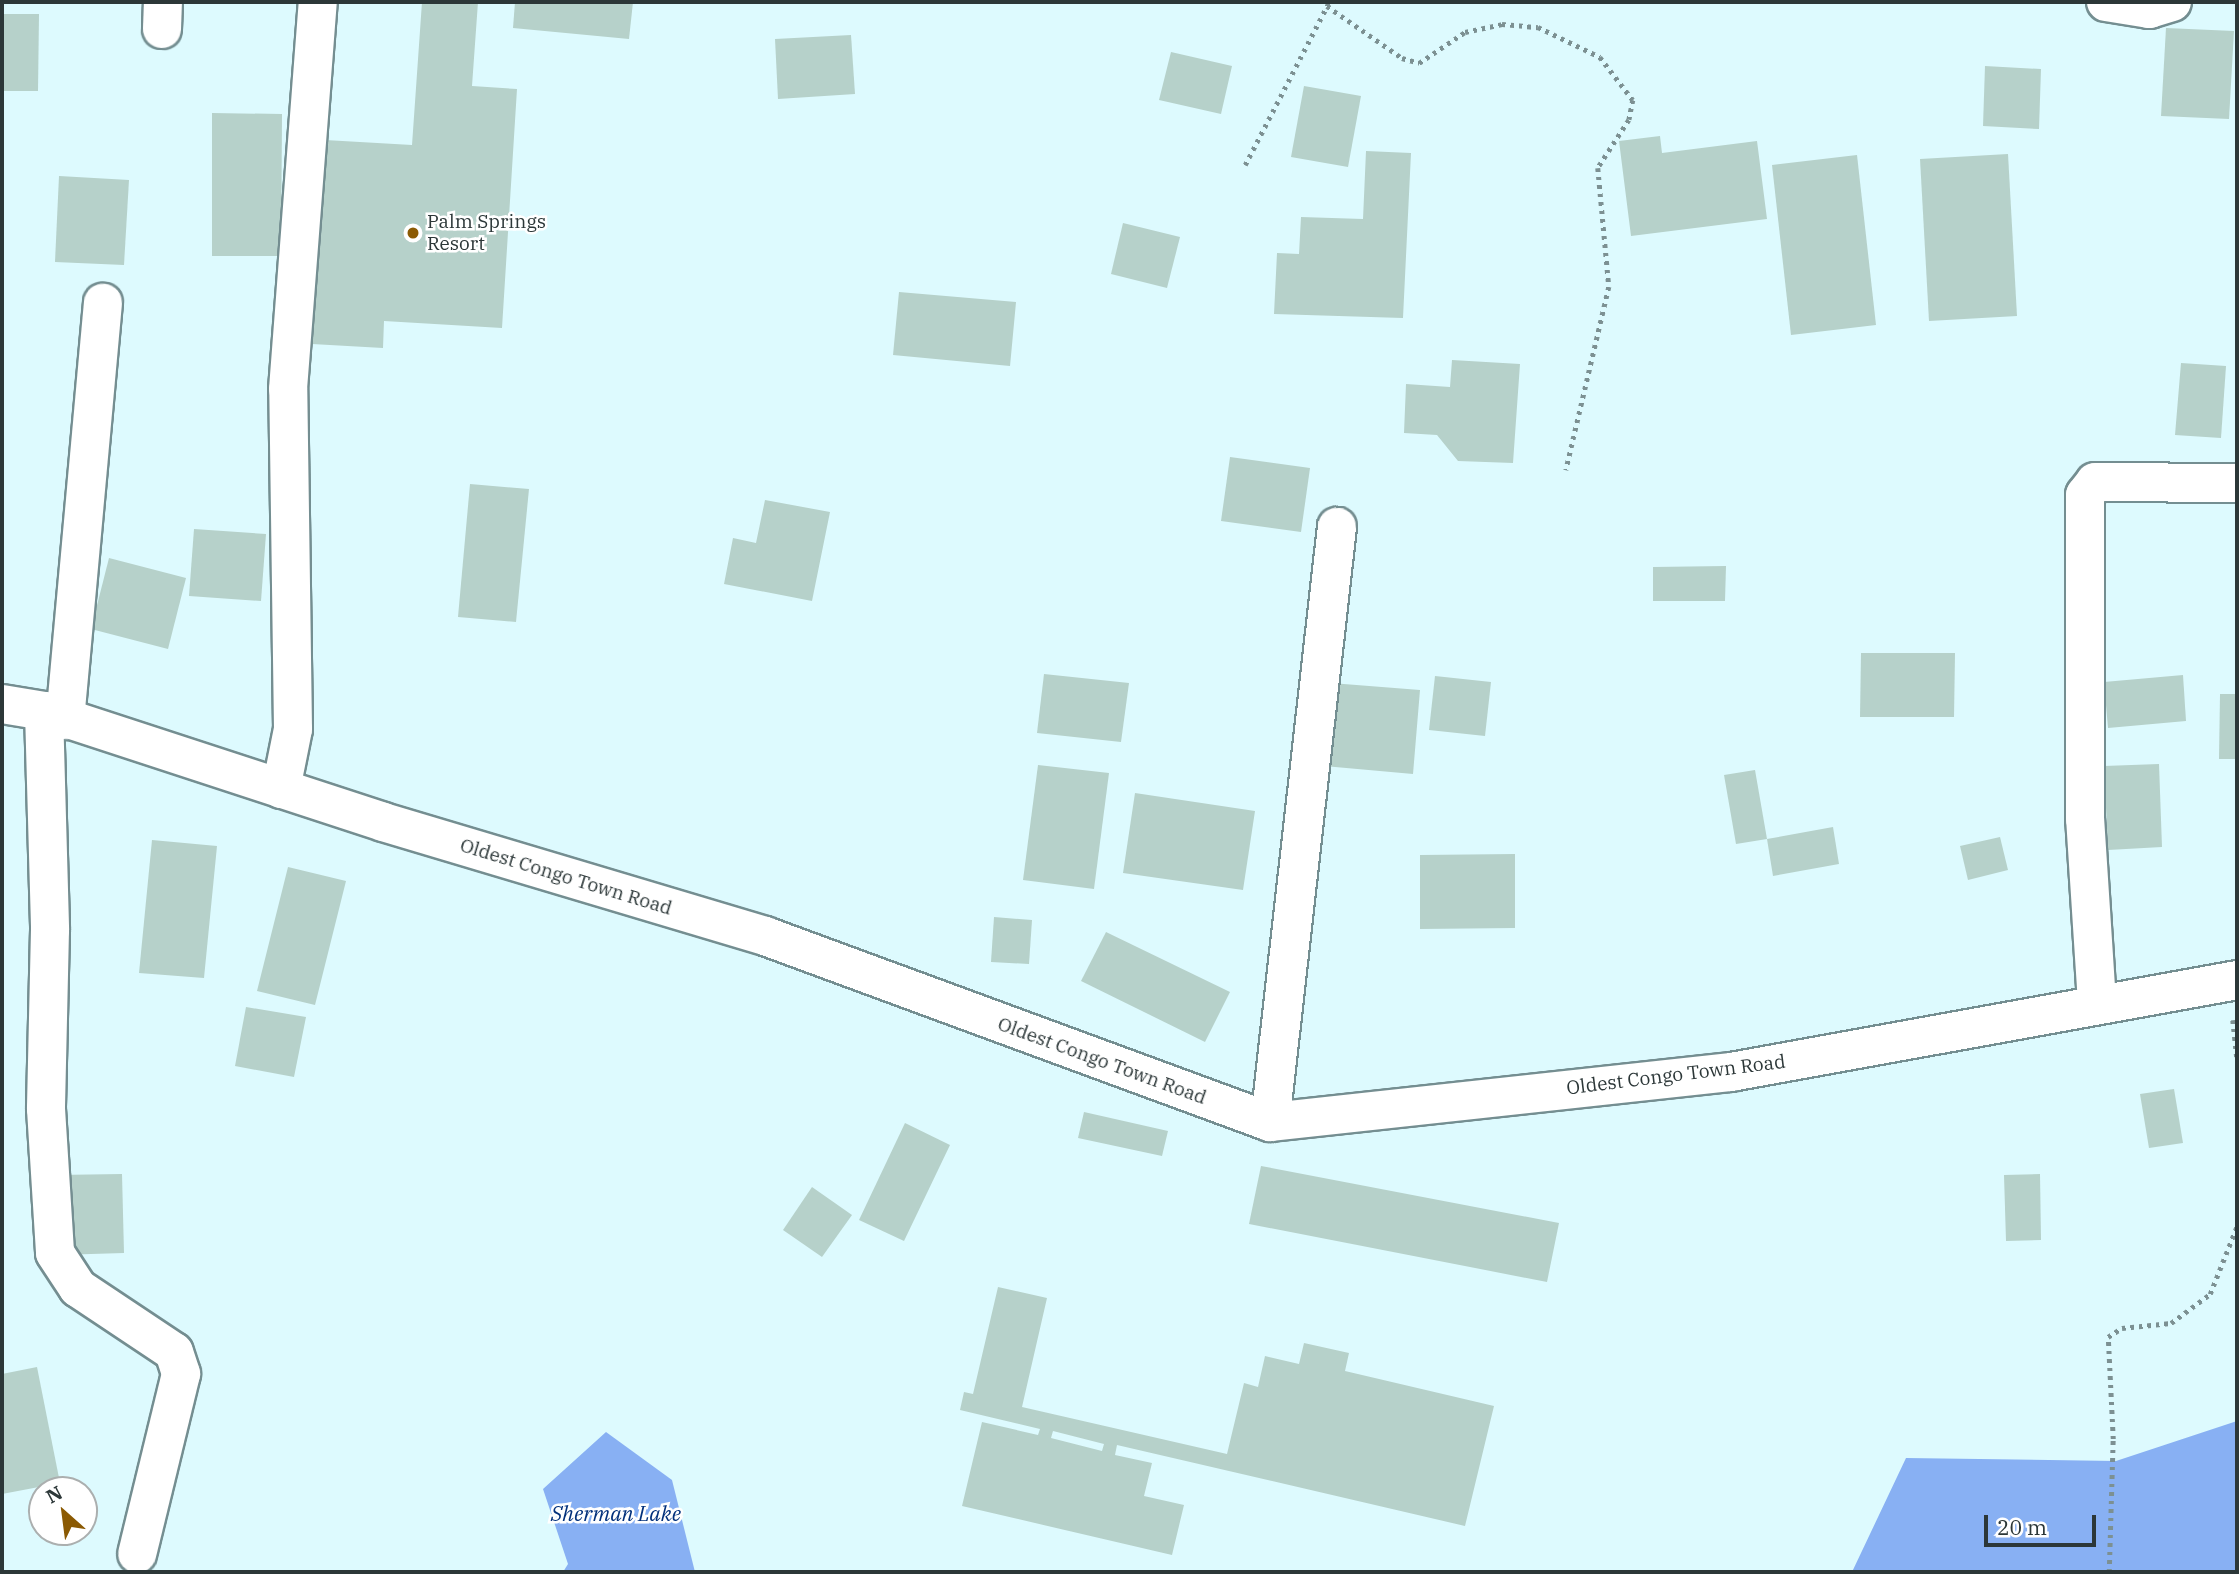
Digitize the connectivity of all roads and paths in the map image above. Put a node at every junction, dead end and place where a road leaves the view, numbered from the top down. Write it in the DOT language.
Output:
graph roads {
  1 [pos="318,2"];
  2 [pos="2106,2"];
  3 [pos="2172,2"];
  4 [pos="1328,4"];
  5 [pos="1245,165"];
  6 [pos="103,303"];
  7 [pos="1566,470"];
  8 [pos="2237,483"];
  9 [pos="1337,527"];
  10 [pos="2,704"];
  11 [pos="54,715"];
  12 [pos="281,789"];
  13 [pos="2237,980"];
  14 [pos="2097,1003"];
  15 [pos="1270,1122"];
  16 [pos="2237,1226"];
  17 [pos="137,1553"];
  18 [pos="2109,1572"];
  1 -- 12 [label="street"];
  2 -- 3 [label="street"];
  4 -- 5 [label="path"];
  4 -- 7 [label="path"];
  6 -- 11 [label="street"];
  8 -- 14 [label="street"];
  9 -- 15 [label="street"];
  10 -- 11 [label="street, Oldest Congo Town Road"];
  11 -- 12 [label="street, Oldest Congo Town Road"];
  11 -- 17 [label="street"];
  12 -- 15 [label="street, Oldest Congo Town Road"];
  13 -- 14 [label="street, Oldest Congo Town Road"];
  14 -- 15 [label="street, Oldest Congo Town Road"];
  16 -- 18 [label="path"];
}
